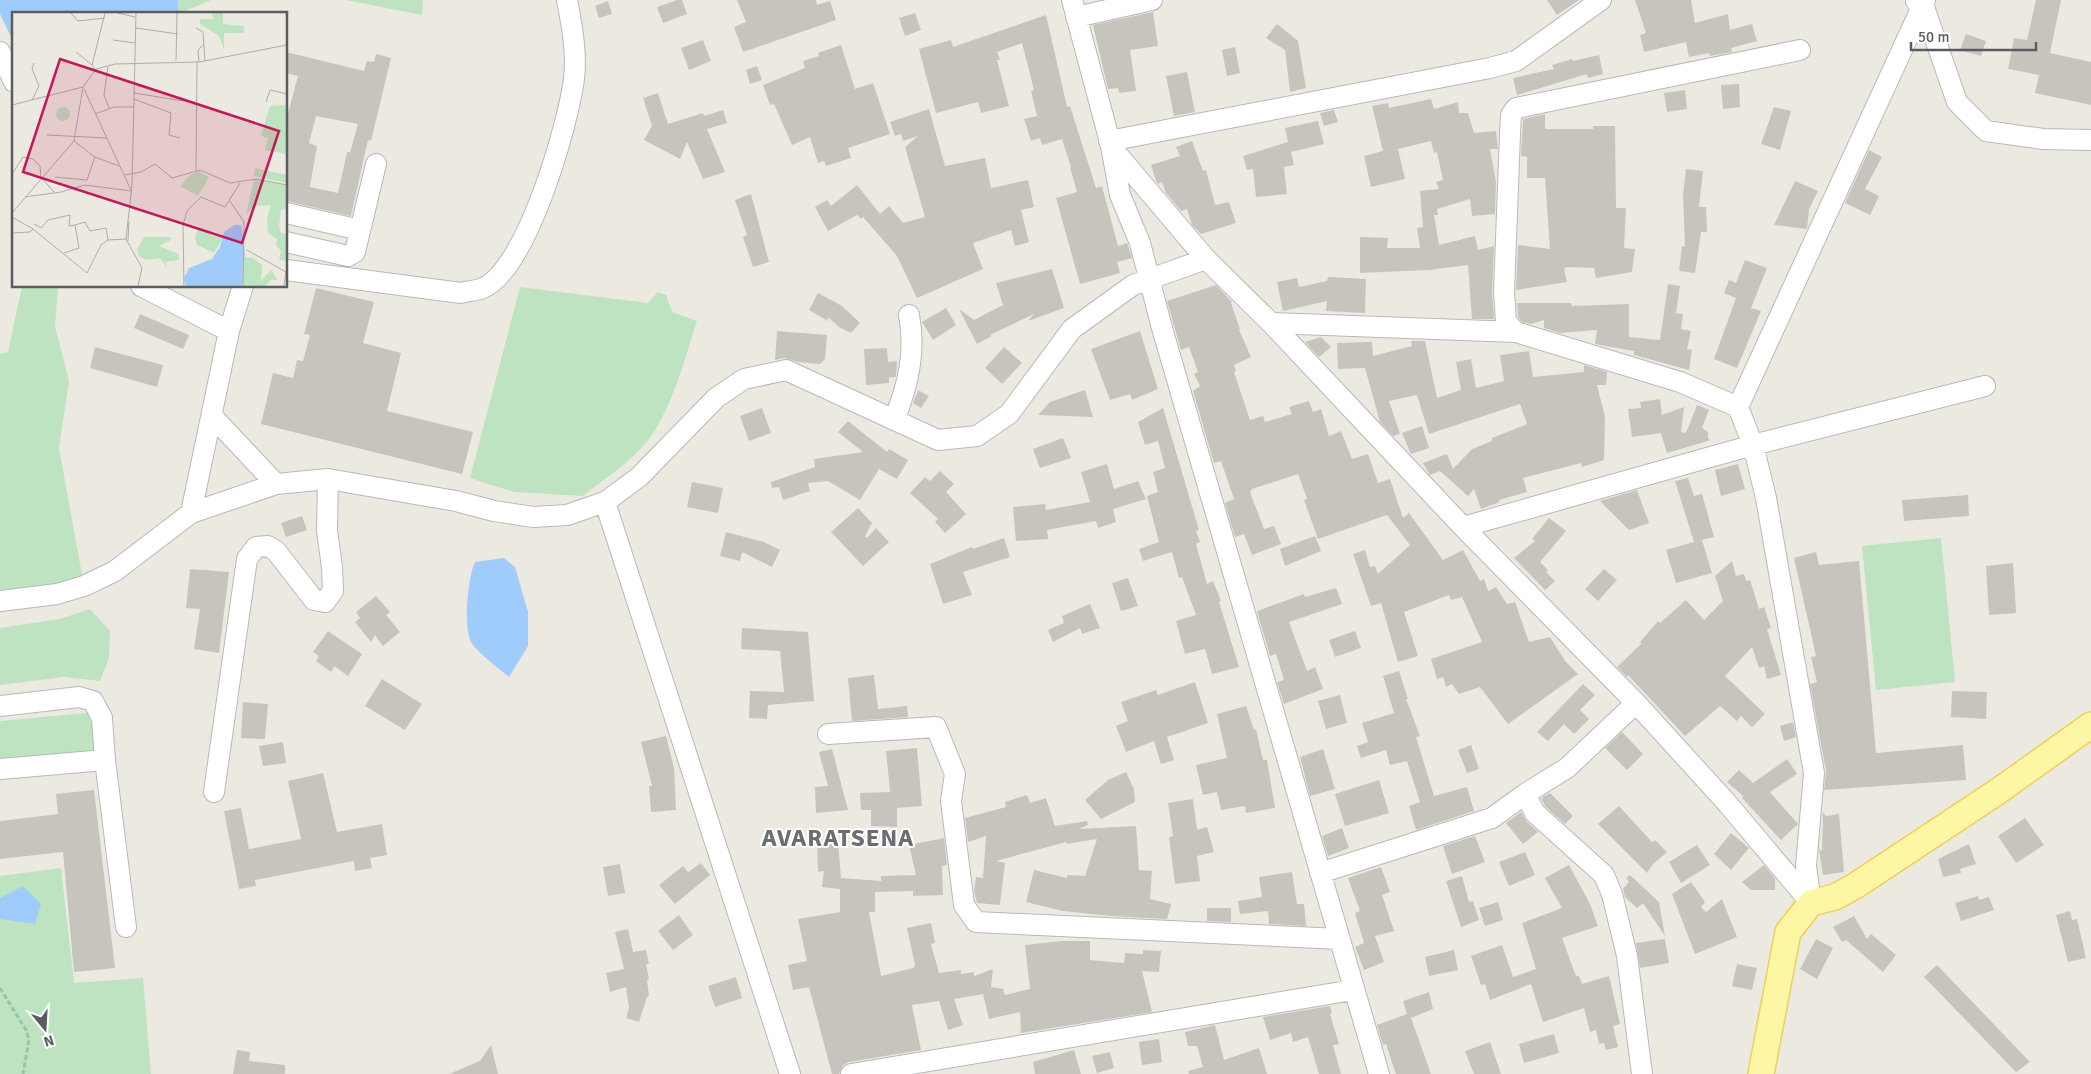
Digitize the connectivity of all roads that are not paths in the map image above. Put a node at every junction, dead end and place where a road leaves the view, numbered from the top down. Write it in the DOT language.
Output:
graph roads {
  1 [pos="568,0"];
  2 [pos="1152,0"];
  3 [pos="1601,0"];
  4 [pos="1921,2"];
  5 [pos="1074,8"];
  6 [pos="1800,50"];
  7 [pos="0,52"];
  8 [pos="12,78"];
  9 [pos="2091,140"];
  10 [pos="1110,144"];
  11 [pos="376,164"];
  12 [pos="288,213"];
  13 [pos="360,230"];
  14 [pos="288,242"];
  15 [pos="1206,259"];
  16 [pos="288,270"];
  17 [pos="1148,280"];
  18 [pos="145,288"];
  19 [pos="242,288"];
  20 [pos="909,315"];
  21 [pos="1272,323"];
  22 [pos="229,331"];
  23 [pos="1516,332"];
  24 [pos="1985,386"];
  25 [pos="1738,407"];
  26 [pos="212,416"];
  27 [pos="894,420"];
  28 [pos="1753,445"];
  29 [pos="328,479"];
  30 [pos="276,484"];
  31 [pos="605,502"];
  32 [pos="191,513"];
  33 [pos="1463,527"];
  34 [pos="0,601"];
  35 [pos="1636,703"];
  36 [pos="0,706"];
  37 [pos="2091,725"];
  38 [pos="828,734"];
  39 [pos="105,760"];
  40 [pos="0,769"];
  41 [pos="214,792"];
  42 [pos="1525,794"];
  43 [pos="1320,874"];
  44 [pos="1811,903"];
  45 [pos="126,927"];
  46 [pos="1339,939"];
  47 [pos="1353,990"];
  48 [pos="790,1074"];
  49 [pos="851,1074"];
  50 [pos="1379,1074"];
  51 [pos="1642,1074"];
  52 [pos="1761,1074"];
  1 -- 16 [label="street"];
  2 -- 5 [label="street"];
  3 -- 10 [label="street"];
  4 -- 9 [label="street"];
  4 -- 25 [label="street"];
  5 -- 10 [label="street"];
  6 -- 23 [label="street"];
  7 -- 8 [label="street"];
  10 -- 15 [label="street"];
  10 -- 17 [label="street"];
  11 -- 13 [label="street"];
  12 -- 13 [label="street"];
  13 -- 14 [label="street"];
  15 -- 17 [label="street"];
  15 -- 21 [label="street"];
  17 -- 27 [label="street"];
  17 -- 43 [label="street"];
  18 -- 22 [label="street"];
  19 -- 22 [label="street"];
  20 -- 27 [label="street"];
  21 -- 23 [label="street"];
  21 -- 33 [label="street"];
  22 -- 26 [label="street"];
  23 -- 25 [label="street"];
  24 -- 28 [label="street"];
  25 -- 28 [label="street"];
  26 -- 30 [label="street"];
  26 -- 32 [label="street"];
  27 -- 31 [label="street"];
  28 -- 33 [label="street"];
  28 -- 44 [label="street"];
  29 -- 30 [label="street"];
  29 -- 31 [label="street"];
  29 -- 41 [label="street"];
  30 -- 32 [label="street"];
  31 -- 48 [label="street"];
  32 -- 34 [label="street"];
  33 -- 35 [label="street"];
  35 -- 42 [label="street"];
  35 -- 44 [label="street"];
  36 -- 39 [label="street"];
  37 -- 44 [label="main road"];
  38 -- 46 [label="street"];
  39 -- 40 [label="street"];
  39 -- 45 [label="street"];
  42 -- 43 [label="street"];
  42 -- 51 [label="street"];
  43 -- 46 [label="street"];
  44 -- 52 [label="main road"];
  46 -- 47 [label="street"];
  47 -- 49 [label="street"];
  47 -- 50 [label="street"];
}
